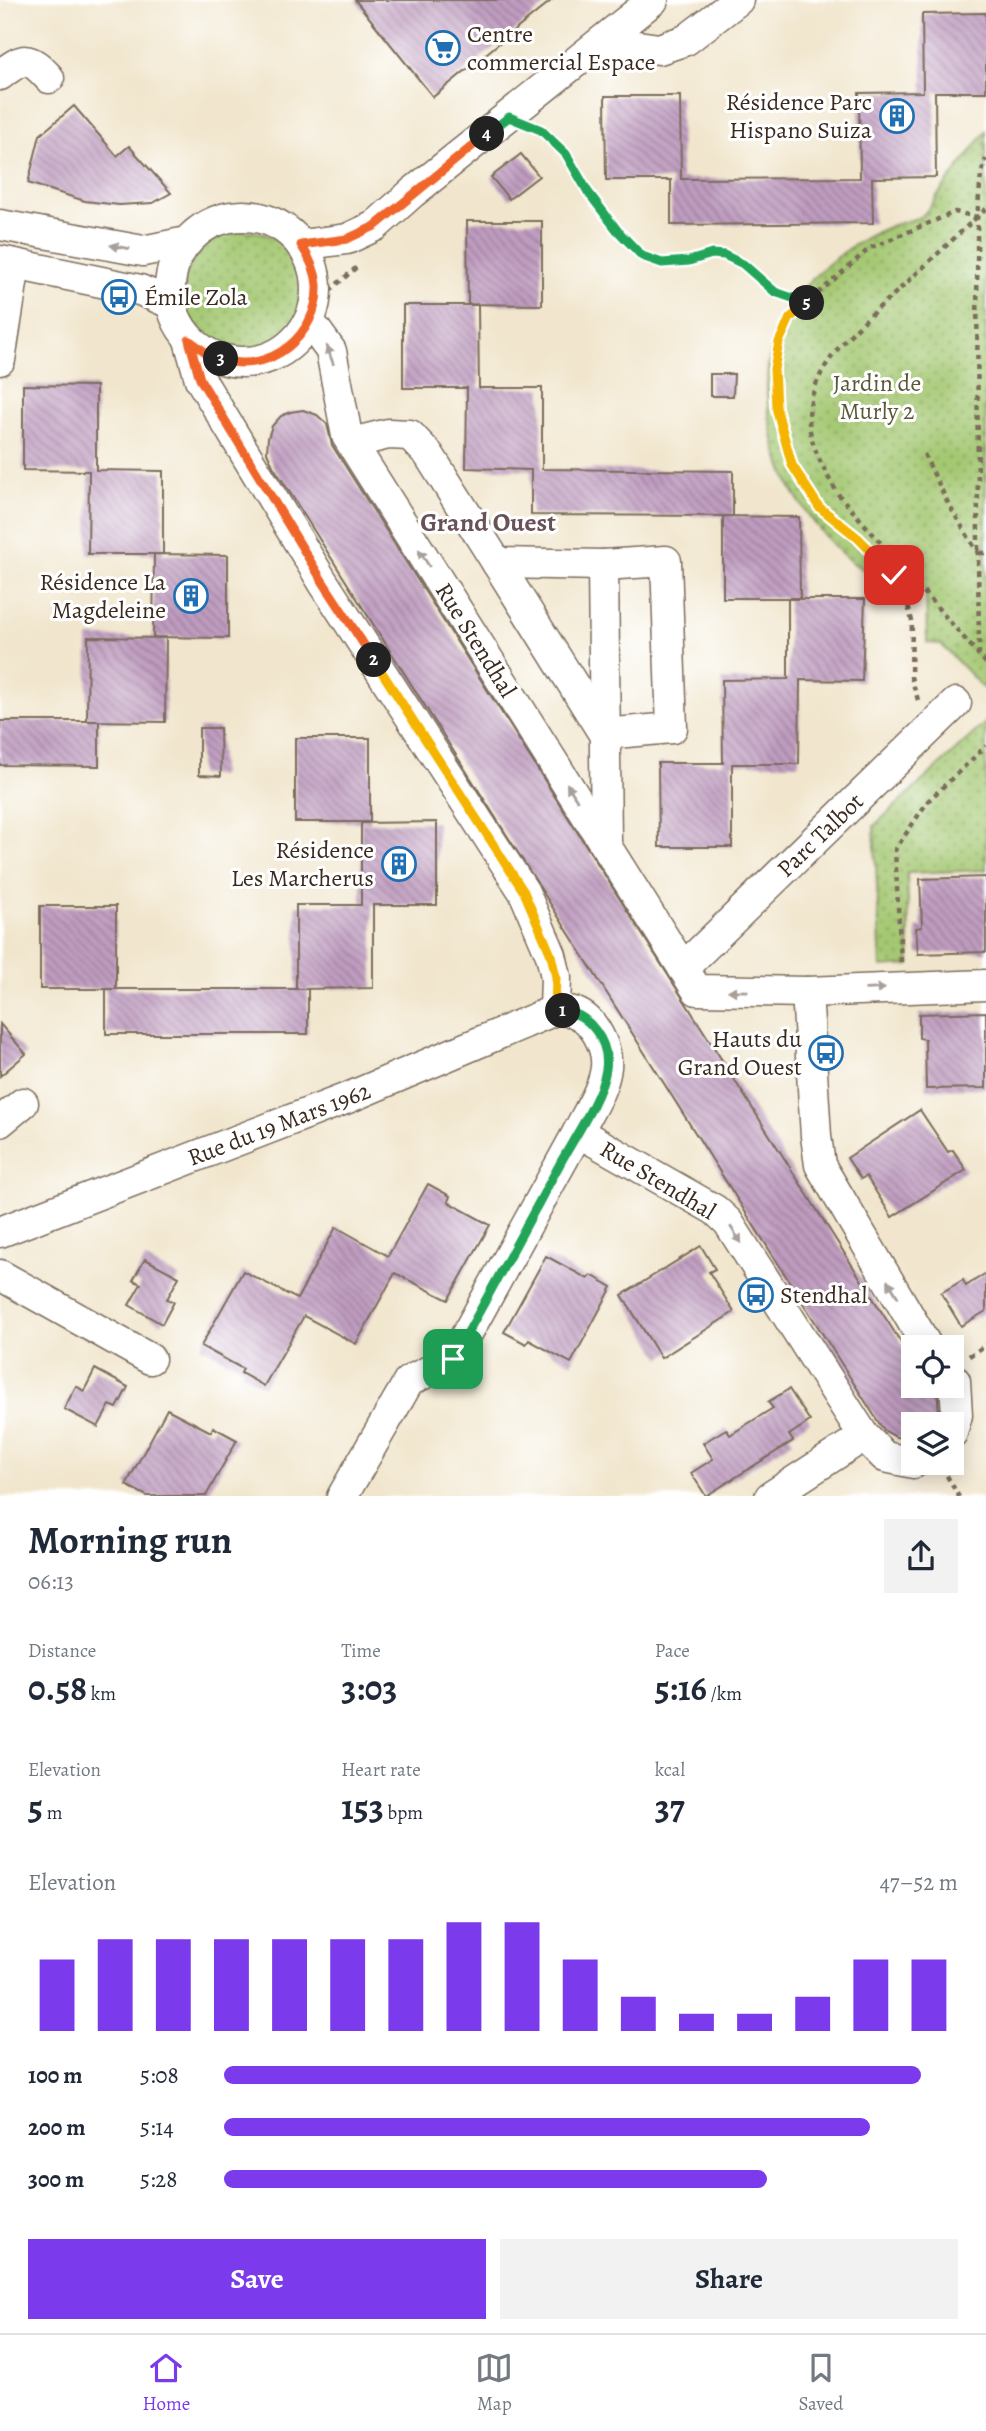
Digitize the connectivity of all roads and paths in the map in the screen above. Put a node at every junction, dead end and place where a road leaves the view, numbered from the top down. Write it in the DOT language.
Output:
graph roads {
  1 [pos="653,0"];
  2 [pos="738,0"];
  3 [pos="603,41"];
  4 [pos="0,75"];
  5 [pos="50,78"];
  6 [pos="509,117"];
  7 [pos="986,159"];
  8 [pos="986,209"];
  9 [pos="977,217"];
  10 [pos="0,225"];
  11 [pos="187,242"];
  12 [pos="301,245"];
  13 [pos="8,263"];
  14 [pos="170,303"];
  15 [pos="807,303"];
  16 [pos="310,322"];
  17 [pos="189,340"];
  18 [pos="0,360"];
  19 [pos="352,443"];
  20 [pos="924,454"];
  21 [pos="978,553"];
  22 [pos="986,553"];
  23 [pos="497,563"];
  24 [pos="603,565"];
  25 [pos="979,655"];
  26 [pos="986,663"];
  27 [pos="956,703"];
  28 [pos="934,723"];
  29 [pos="604,734"];
  30 [pos="986,746"];
  31 [pos="606,846"];
  32 [pos="683,968"];
  33 [pos="986,985"];
  34 [pos="903,988"];
  35 [pos="807,992"];
  36 [pos="555,1010"];
  37 [pos="578,1132"];
  38 [pos="0,1232"];
  39 [pos="0,1275"];
  40 [pos="920,1335"];
  41 [pos="150,1359"];
  42 [pos="864,1436"];
  43 [pos="901,1460"];
  44 [pos="946,1475"];
  45 [pos="342,1496"];
  46 [pos="770,1496"];
  47 [pos="959,1496"];
  1 -- 3 [label="street"];
  2 -- 3 [label="street"];
  3 -- 6 [label="street"];
  4 -- 5 [label="street"];
  6 -- 12 [label="street"];
  6 -- 15 [label="path"];
  7 -- 9 [label="path"];
  8 -- 9 [label="path"];
  9 -- 15 [label="path"];
  9 -- 21 [label="path"];
  9 -- 25 [label="path"];
  11 -- 10 [label="street, one-way"];
  11 -- 12 [label="street"];
  11 -- 14 [label="street"];
  12 -- 16 [label="street"];
  13 -- 14 [label="street"];
  13 -- 18 [label="street"];
  14 -- 17 [label="street"];
  15 -- 28 [label="path"];
  16 -- 17 [label="street"];
  19 -- 16 [label="street, Rue Stendhal, one-way"];
  17 -- 36 [label="street"];
  19 -- 23 [label="street"];
  31 -- 19 [label="street, Rue Stendhal, one-way"];
  20 -- 21 [label="path"];
  21 -- 22 [label="path"];
  21 -- 25 [label="path"];
  23 -- 24 [label="street"];
  23 -- 29 [label="street"];
  24 -- 29 [label="street"];
  24 -- 29 [label="street"];
  25 -- 26 [label="path"];
  27 -- 28 [label="street, Parc Talbot"];
  28 -- 32 [label="street, Parc Talbot"];
  29 -- 31 [label="street"];
  30 -- 34 [label="path"];
  31 -- 32 [label="street, Rue Stendhal"];
  35 -- 32 [label="street, Rue Stendhal, one-way"];
  33 -- 34 [label="street"];
  35 -- 34 [label="street, one-way"];
  40 -- 35 [label="street, one-way"];
  36 -- 37 [label="street, Rue Stendhal"];
  36 -- 38 [label="street, Rue du 19 Mars 1962"];
  37 -- 42 [label="street, Rue Stendhal, one-way"];
  37 -- 45 [label="street"];
  39 -- 41 [label="street"];
  42 -- 43 [label="street, Rue Stendhal"];
  42 -- 46 [label="street"];
  44 -- 47 [label="path"];
}
